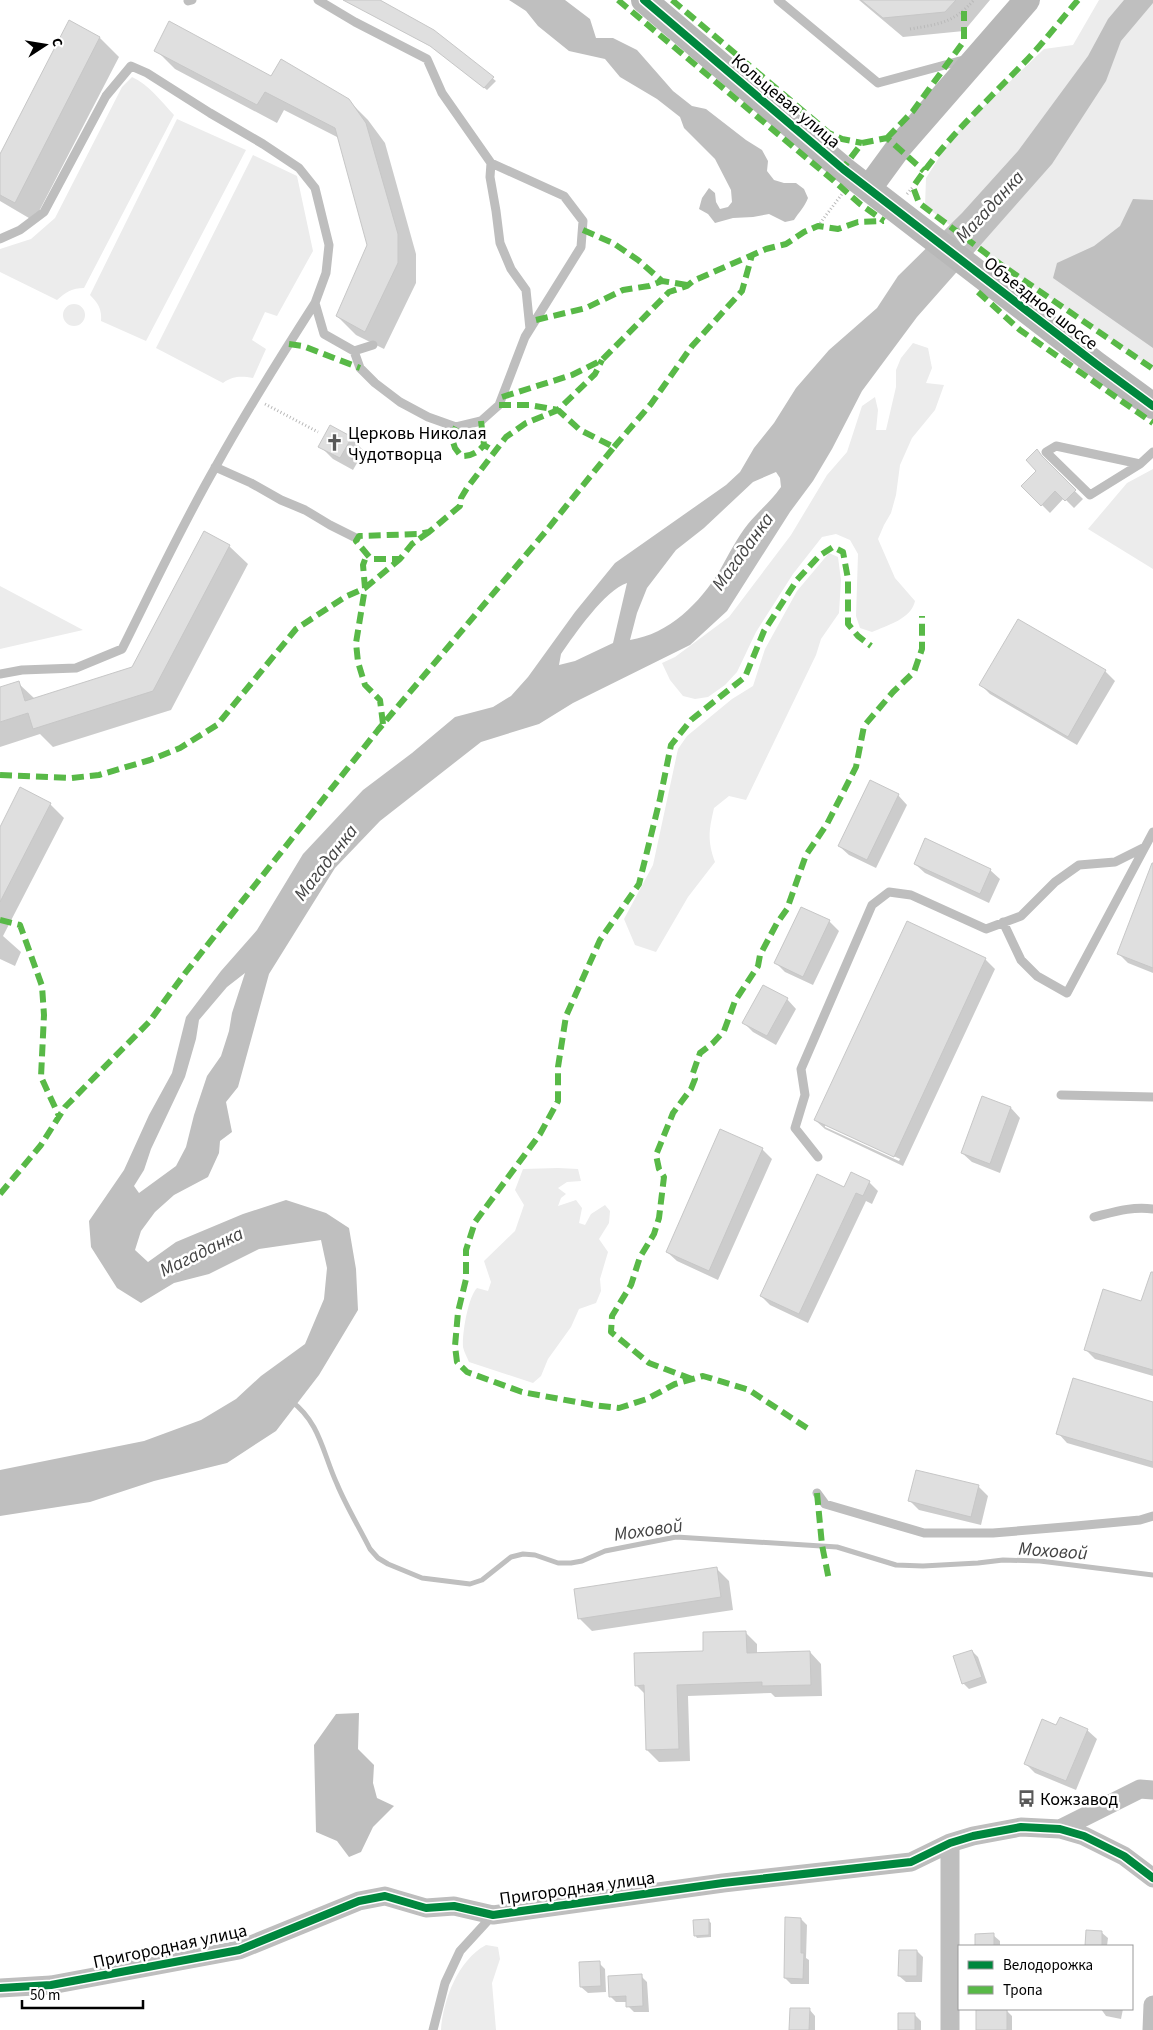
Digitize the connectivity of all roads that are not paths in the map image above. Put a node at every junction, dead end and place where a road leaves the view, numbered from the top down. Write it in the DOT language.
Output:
graph roads {
  1 [pos="318,0"];
  2 [pos="644,0"];
  3 [pos="778,0"];
  4 [pos="1027,0"];
  5 [pos="977,56"];
  6 [pos="491,162"];
  7 [pos="857,190"];
  8 [pos="913,222"];
  9 [pos="0,239"];
  10 [pos="316,303"];
  11 [pos="530,330"];
  12 [pos="373,345"];
  13 [pos="354,351"];
  14 [pos="1153,406"];
  15 [pos="1153,452"];
  16 [pos="1140,464"];
  17 [pos="215,466"];
  18 [pos="356,538"];
  19 [pos="0,674"];
  20 [pos="1153,832"];
  21 [pos="1145,847"];
  22 [pos="1003,922"];
  23 [pos="1061,1096"];
  24 [pos="1153,1097"];
  25 [pos="818,1158"];
  26 [pos="1153,1209"];
  27 [pos="1094,1217"];
  28 [pos="817,1493"];
  29 [pos="1153,1516"];
  30 [pos="1153,1790"];
  31 [pos="1060,1829"];
  32 [pos="950,1843"];
  33 [pos="1153,1878"];
  34 [pos="493,1915"];
  35 [pos="0,1988"];
  36 [pos="1153,2005"];
  37 [pos="433,2030"];
  38 [pos="950,2030"];
  39 [pos="1152,2030"];
  1 -- 6 [label="lane"];
  2 -- 7 [label="street, Кольцевая улица"];
  3 -- 5 [label="lane"];
  4 -- 5 [label="street"];
  5 -- 7 [label="street"];
  6 -- 11 [label="lane"];
  6 -- 11 [label="lane"];
  7 -- 8 [label="street, Кольцевая улица"];
  8 -- 14 [label="street, Объездное шоссе"];
  9 -- 10 [label="lane"];
  10 -- 13 [label="lane"];
  10 -- 17 [label="lane"];
  11 -- 13 [label="lane"];
  12 -- 13 [label="lane"];
  15 -- 16 [label="lane"];
  16 -- 16 [label="lane"];
  17 -- 18 [label="lane"];
  17 -- 19 [label="lane"];
  20 -- 21 [label="lane"];
  21 -- 22 [label="lane"];
  21 -- 22 [label="lane"];
  22 -- 25 [label="lane"];
  23 -- 24 [label="lane"];
  26 -- 27 [label="lane"];
  28 -- 29 [label="lane"];
  30 -- 31 [label="street"];
  31 -- 32 [label="street, Пригородная улица"];
  31 -- 33 [label="street, Пригородная улица"];
  32 -- 34 [label="street, Пригородная улица"];
  32 -- 38 [label="street"];
  34 -- 35 [label="street, Пригородная улица"];
  34 -- 37 [label="lane"];
  36 -- 39 [label="street"];
}
